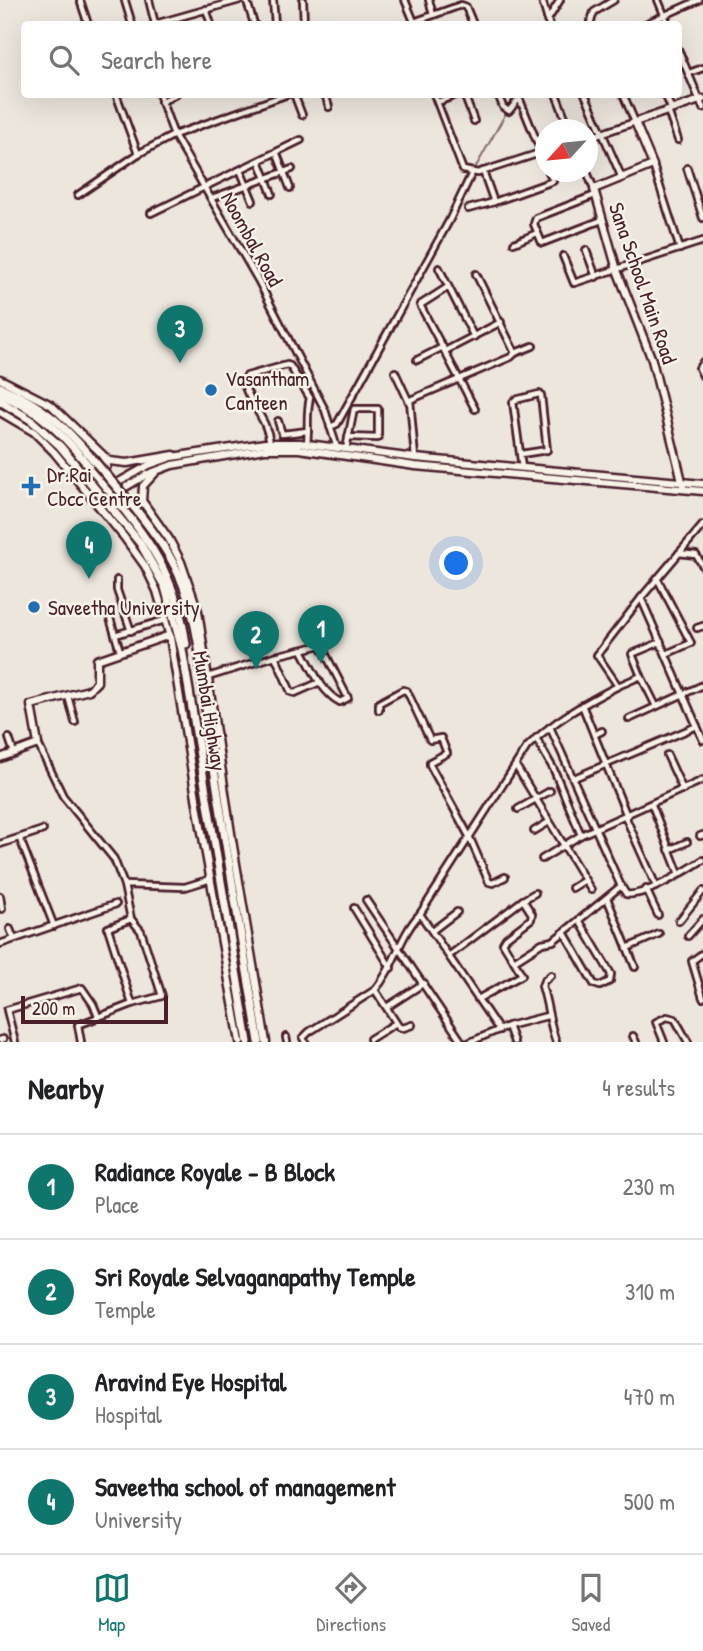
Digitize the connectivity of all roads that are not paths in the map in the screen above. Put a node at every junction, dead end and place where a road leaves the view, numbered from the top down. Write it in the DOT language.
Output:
graph roads {
  1 [pos="80,0"];
  2 [pos="149,0"];
  3 [pos="241,0"];
  4 [pos="273,0"];
  5 [pos="303,0"];
  6 [pos="405,0"];
  7 [pos="429,0"];
  8 [pos="542,0"];
  9 [pos="561,0"];
  10 [pos="614,0"];
  11 [pos="657,0"];
  12 [pos="699,0"];
  13 [pos="125,1"];
  14 [pos="221,2"];
  15 [pos="689,2"];
  16 [pos="460,3"];
  17 [pos="206,9"];
  18 [pos="433,15"];
  19 [pos="665,17"];
  20 [pos="87,21"];
  21 [pos="131,21"];
  22 [pos="154,21"];
  23 [pos="165,21"];
  24 [pos="210,21"];
  25 [pos="253,21"];
  26 [pos="275,21"];
  27 [pos="304,21"];
  28 [pos="413,21"];
  29 [pos="419,21"];
  30 [pos="472,21"];
  31 [pos="547,21"];
  32 [pos="549,21"];
  33 [pos="591,21"];
  34 [pos="654,21"];
  35 [pos="667,21"];
  36 [pos="682,58"];
  37 [pos="703,68"];
  38 [pos="689,74"];
  39 [pos="117,98"];
  40 [pos="160,98"];
  41 [pos="168,98"];
  42 [pos="275,98"];
  43 [pos="296,98"];
  44 [pos="326,98"];
  45 [pos="436,98"];
  46 [pos="448,98"];
  47 [pos="465,98"];
  48 [pos="500,98"];
  49 [pos="558,98"];
  50 [pos="587,98"];
  51 [pos="624,98"];
  52 [pos="666,98"];
  53 [pos="702,100"];
  54 [pos="161,102"];
  55 [pos="438,102"];
  56 [pos="329,107"];
  57 [pos="703,108"];
  58 [pos="669,109"];
  59 [pos="302,115"];
  60 [pos="566,119"];
  61 [pos="474,121"];
  62 [pos="635,122"];
  63 [pos="603,132"];
  64 [pos="535,134"];
  65 [pos="598,134"];
  66 [pos="174,135"];
  67 [pos="301,139"];
  68 [pos="678,140"];
  69 [pos="138,154"];
  70 [pos="278,154"];
  71 [pos="535,155"];
  72 [pos="260,163"];
  73 [pos="653,166"];
  74 [pos="687,168"];
  75 [pos="292,169"];
  76 [pos="483,171"];
  77 [pos="241,172"];
  78 [pos="284,172"];
  79 [pos="472,173"];
  80 [pos="266,178"];
  81 [pos="622,178"];
  82 [pos="550,182"];
  83 [pos="591,182"];
  84 [pos="247,185"];
  85 [pos="205,186"];
  86 [pos="290,188"];
  87 [pos="595,192"];
  88 [pos="272,194"];
  89 [pos="78,195"];
  90 [pos="212,198"];
  91 [pos="253,201"];
  92 [pos="494,202"];
  93 [pos="468,209"];
  94 [pos="151,214"];
  95 [pos="703,218"];
  96 [pos="603,220"];
  97 [pos="537,233"];
  98 [pos="703,241"];
  99 [pos="514,243"];
  100 [pos="586,250"];
  101 [pos="680,250"];
  102 [pos="563,256"];
  103 [pos="439,268"];
  104 [pos="617,270"];
  105 [pos="476,274"];
  106 [pos="596,277"];
  107 [pos="448,287"];
  108 [pos="501,322"];
  109 [pos="474,337"];
  110 [pos="533,346"];
  111 [pos="444,350"];
  112 [pos="515,353"];
  113 [pos="417,360"];
  114 [pos="703,362"];
  115 [pos="395,372"];
  116 [pos="703,376"];
  117 [pos="0,379"];
  118 [pos="460,380"];
  119 [pos="0,387"];
  120 [pos="0,394"];
  121 [pos="0,401"];
  122 [pos="410,402"];
  123 [pos="475,409"];
  124 [pos="0,412"];
  125 [pos="278,421"];
  126 [pos="330,427"];
  127 [pos="308,431"];
  128 [pos="348,437"];
  129 [pos="270,443"];
  130 [pos="307,444"];
  131 [pos="337,448"];
  132 [pos="346,449"];
  133 [pos="521,454"];
  134 [pos="183,456"];
  135 [pos="339,456"];
  136 [pos="415,458"];
  137 [pos="98,464"];
  138 [pos="167,466"];
  139 [pos="522,467"];
  140 [pos="703,484"];
  141 [pos="683,485"];
  142 [pos="703,491"];
  143 [pos="110,492"];
  144 [pos="703,525"];
  145 [pos="695,534"];
  146 [pos="703,537"];
  147 [pos="678,553"];
  148 [pos="703,566"];
  149 [pos="657,578"];
  150 [pos="117,580"];
  151 [pos="641,598"];
  152 [pos="109,615"];
  153 [pos="166,620"];
  154 [pos="131,631"];
  155 [pos="115,635"];
  156 [pos="170,635"];
  157 [pos="661,642"];
  158 [pos="303,650"];
  159 [pos="120,651"];
  160 [pos="666,654"];
  161 [pos="275,656"];
  162 [pos="641,676"];
  163 [pos="208,677"];
  164 [pos="320,682"];
  165 [pos="703,685"];
  166 [pos="618,686"];
  167 [pos="190,693"];
  168 [pos="683,694"];
  169 [pos="68,695"];
  170 [pos="582,705"];
  171 [pos="656,706"];
  172 [pos="380,710"];
  173 [pos="629,719"];
  174 [pos="75,722"];
  175 [pos="697,726"];
  176 [pos="550,727"];
  177 [pos="602,731"];
  178 [pos="594,735"];
  179 [pos="9,738"];
  180 [pos="536,738"];
  181 [pos="703,740"];
  182 [pos="38,744"];
  183 [pos="14,753"];
  184 [pos="667,755"];
  185 [pos="0,758"];
  186 [pos="606,765"];
  187 [pos="515,766"];
  188 [pos="574,778"];
  189 [pos="703,780"];
  190 [pos="683,790"];
  191 [pos="550,791"];
  192 [pos="536,799"];
  193 [pos="652,804"];
  194 [pos="518,809"];
  195 [pos="626,816"];
  196 [pos="549,822"];
  197 [pos="227,826"];
  198 [pos="595,829"];
  199 [pos="43,830"];
  200 [pos="534,831"];
  201 [pos="581,835"];
  202 [pos="469,836"];
  203 [pos="20,839"];
  204 [pos="687,842"];
  205 [pos="0,844"];
  206 [pos="563,846"];
  207 [pos="669,850"];
  208 [pos="542,859"];
  209 [pos="703,860"];
  210 [pos="679,874"];
  211 [pos="505,877"];
  212 [pos="211,879"];
  213 [pos="584,880"];
  214 [pos="124,885"];
  215 [pos="656,886"];
  216 [pos="621,887"];
  217 [pos="572,888"];
  218 [pos="646,889"];
  219 [pos="591,890"];
  220 [pos="703,891"];
  221 [pos="535,893"];
  222 [pos="0,896"];
  223 [pos="607,898"];
  224 [pos="366,900"];
  225 [pos="523,900"];
  226 [pos="116,904"];
  227 [pos="354,908"];
  228 [pos="2,909"];
  229 [pos="457,912"];
  230 [pos="420,914"];
  231 [pos="658,915"];
  232 [pos="131,919"];
  233 [pos="579,919"];
  234 [pos="703,919"];
  235 [pos="679,921"];
  236 [pos="54,926"];
  237 [pos="9,929"];
  238 [pos="432,931"];
  239 [pos="564,932"];
  240 [pos="659,934"];
  241 [pos="688,936"];
  242 [pos="14,939"];
  243 [pos="0,944"];
  244 [pos="399,948"];
  245 [pos="627,948"];
  246 [pos="703,953"];
  247 [pos="450,955"];
  248 [pos="514,961"];
  249 [pos="635,967"];
  250 [pos="231,968"];
  251 [pos="391,969"];
  252 [pos="551,975"];
  253 [pos="424,983"];
  254 [pos="375,990"];
  255 [pos="703,998"];
  256 [pos="478,999"];
  257 [pos="132,1004"];
  258 [pos="0,1007"];
  259 [pos="387,1007"];
  260 [pos="7,1010"];
  261 [pos="98,1016"];
  262 [pos="547,1016"];
  263 [pos="397,1023"];
  264 [pos="412,1025"];
  265 [pos="508,1026"];
  266 [pos="499,1030"];
  267 [pos="633,1035"];
  268 [pos="370,1039"];
  269 [pos="473,1041"];
  270 [pos="15,1042"];
  271 [pos="81,1042"];
  272 [pos="240,1042"];
  273 [pos="248,1042"];
  274 [pos="259,1042"];
  275 [pos="266,1042"];
  276 [pos="305,1042"];
  277 [pos="462,1042"];
  278 [pos="514,1042"];
  279 [pos="556,1042"];
  280 [pos="636,1042"];
  281 [pos="664,1042"];
  282 [pos="688,1042"];
  1 -- 20 [label="street"];
  2 -- 22 [label="street"];
  3 -- 14 [label="street"];
  3 -- 25 [label="street"];
  4 -- 26 [label="street"];
  5 -- 27 [label="street"];
  6 -- 28 [label="street"];
  7 -- 18 [label="street"];
  8 -- 31 [label="street"];
  9 -- 32 [label="street"];
  10 -- 33 [label="street"];
  11 -- 19 [label="street"];
  12 -- 15 [label="street"];
  13 -- 21 [label="street"];
  14 -- 17 [label="street"];
  15 -- 19 [label="street"];
  16 -- 18 [label="street"];
  16 -- 30 [label="street"];
  17 -- 23 [label="street"];
  17 -- 24 [label="street"];
  18 -- 29 [label="street"];
  19 -- 34 [label="street"];
  19 -- 35 [label="street"];
  36 -- 38 [label="street"];
  37 -- 38 [label="street"];
  38 -- 53 [label="street"];
  39 -- 69 [label="street"];
  40 -- 54 [label="street, Noombal Road"];
  41 -- 54 [label="street"];
  42 -- 66 [label="street"];
  43 -- 59 [label="street"];
  44 -- 56 [label="street"];
  45 -- 55 [label="street"];
  46 -- 55 [label="street"];
  47 -- 61 [label="street"];
  48 -- 64 [label="street"];
  49 -- 60 [label="street"];
  50 -- 63 [label="street"];
  51 -- 62 [label="street"];
  52 -- 58 [label="street"];
  53 -- 57 [label="street"];
  53 -- 58 [label="street"];
  54 -- 66 [label="street, Noombal Road"];
  55 -- 79 [label="street"];
  58 -- 62 [label="street"];
  58 -- 68 [label="street"];
  62 -- 63 [label="street"];
  62 -- 73 [label="street"];
  63 -- 65 [label="street"];
  63 -- 81 [label="street"];
  66 -- 69 [label="street"];
  66 -- 85 [label="street, Noombal Road"];
  67 -- 85 [label="street"];
  69 -- 89 [label="street"];
  70 -- 78 [label="street"];
  71 -- 76 [label="street"];
  72 -- 80 [label="street"];
  73 -- 81 [label="street"];
  73 -- 101 [label="street"];
  74 -- 95 [label="street"];
  75 -- 78 [label="street"];
  76 -- 79 [label="street"];
  76 -- 92 [label="street"];
  77 -- 84 [label="street"];
  78 -- 80 [label="street"];
  78 -- 86 [label="street"];
  79 -- 126 [label="street"];
  80 -- 84 [label="street"];
  80 -- 88 [label="street"];
  81 -- 87 [label="street"];
  82 -- 92 [label="street"];
  83 -- 87 [label="street, Sana School Main Road"];
  84 -- 90 [label="street"];
  84 -- 91 [label="street"];
  85 -- 90 [label="street, Noombal Road"];
  85 -- 94 [label="street"];
  87 -- 96 [label="street, Sana School Main Road"];
  87 -- 97 [label="street"];
  90 -- 126 [label="street, Noombal Road"];
  92 -- 93 [label="street"];
  96 -- 97 [label="street"];
  96 -- 104 [label="street, Sana School Main Road"];
  97 -- 99 [label="street"];
  98 -- 101 [label="street"];
  100 -- 106 [label="street"];
  101 -- 104 [label="street"];
  102 -- 106 [label="street"];
  103 -- 107 [label="street"];
  104 -- 106 [label="street"];
  104 -- 141 [label="street, Sana School Main Road"];
  105 -- 108 [label="street"];
  107 -- 109 [label="street"];
  107 -- 111 [label="street"];
  108 -- 109 [label="street"];
  108 -- 112 [label="street"];
  109 -- 111 [label="street"];
  110 -- 112 [label="street"];
  111 -- 113 [label="street"];
  111 -- 118 [label="street"];
  112 -- 118 [label="street"];
  114 -- 116 [label="street"];
  115 -- 122 [label="street"];
  117 -- 137 [label="street"];
  118 -- 122 [label="street"];
  118 -- 123 [label="street"];
  119 -- 137 [label="highway"];
  120 -- 137 [label="highway"];
  121 -- 167 [label="highway, Mumbai Highway"];
  122 -- 136 [label="street"];
  124 -- 153 [label="street"];
  125 -- 127 [label="street"];
  126 -- 131 [label="street, Noombal Road"];
  127 -- 129 [label="street"];
  127 -- 130 [label="street"];
  128 -- 128 [label="street"];
  128 -- 132 [label="street"];
  129 -- 130 [label="street"];
  129 -- 134 [label="street"];
  130 -- 131 [label="street"];
  131 -- 132 [label="street"];
  131 -- 135 [label="street, Noombal Road"];
  132 -- 136 [label="street"];
  133 -- 133 [label="street"];
  133 -- 139 [label="street"];
  134 -- 137 [label="street"];
  134 -- 143 [label="street"];
  135 -- 138 [label="street"];
  135 -- 141 [label="street"];
  136 -- 139 [label="street"];
  137 -- 143 [label="highway"];
  137 -- 197 [label="highway, bridge"];
  138 -- 143 [label="street"];
  138 -- 163 [label="street"];
  139 -- 141 [label="street"];
  140 -- 141 [label="street"];
  141 -- 142 [label="street"];
  143 -- 167 [label="highway"];
  144 -- 145 [label="street"];
  145 -- 146 [label="street"];
  145 -- 147 [label="street"];
  147 -- 148 [label="street"];
  147 -- 149 [label="street"];
  149 -- 151 [label="street"];
  149 -- 160 [label="street"];
  150 -- 154 [label="street"];
  151 -- 157 [label="street"];
  151 -- 166 [label="street"];
  152 -- 155 [label="street"];
  153 -- 154 [label="street"];
  153 -- 156 [label="street"];
  154 -- 155 [label="street"];
  155 -- 159 [label="street"];
  156 -- 159 [label="street"];
  156 -- 212 [label="street"];
  157 -- 160 [label="street"];
  157 -- 162 [label="street"];
  158 -- 161 [label="street"];
  158 -- 164 [label="street"];
  158 -- 164 [label="street"];
  159 -- 169 [label="street"];
  160 -- 168 [label="street"];
  161 -- 163 [label="street"];
  161 -- 164 [label="street"];
  162 -- 166 [label="street"];
  162 -- 171 [label="street"];
  163 -- 197 [label="street"];
  165 -- 168 [label="street"];
  166 -- 170 [label="street"];
  167 -- 250 [label="highway, Mumbai Highway"];
  168 -- 171 [label="street"];
  168 -- 175 [label="street"];
  169 -- 174 [label="street"];
  169 -- 182 [label="street"];
  170 -- 176 [label="street"];
  170 -- 178 [label="street"];
  171 -- 173 [label="street"];
  172 -- 202 [label="street"];
  175 -- 181 [label="street"];
  175 -- 186 [label="street"];
  176 -- 180 [label="street"];
  176 -- 188 [label="street"];
  177 -- 178 [label="street"];
  178 -- 186 [label="street"];
  179 -- 183 [label="street"];
  180 -- 187 [label="street"];
  180 -- 201 [label="street"];
  182 -- 183 [label="street"];
  182 -- 214 [label="street"];
  183 -- 185 [label="street"];
  184 -- 190 [label="street"];
  186 -- 188 [label="street"];
  186 -- 195 [label="street"];
  187 -- 192 [label="street"];
  187 -- 202 [label="street"];
  188 -- 198 [label="street"];
  189 -- 190 [label="street"];
  190 -- 193 [label="street"];
  191 -- 192 [label="street"];
  192 -- 194 [label="street"];
  192 -- 196 [label="street"];
  193 -- 195 [label="street"];
  193 -- 207 [label="street"];
  195 -- 198 [label="street"];
  195 -- 215 [label="street"];
  196 -- 200 [label="street"];
  196 -- 206 [label="street"];
  197 -- 274 [label="highway"];
  197 -- 275 [label="street"];
  198 -- 201 [label="street"];
  198 -- 216 [label="street"];
  199 -- 203 [label="street"];
  201 -- 206 [label="street"];
  202 -- 211 [label="street"];
  202 -- 230 [label="street"];
  203 -- 205 [label="street"];
  203 -- 236 [label="street"];
  204 -- 207 [label="street"];
  206 -- 208 [label="street"];
  206 -- 213 [label="street"];
  207 -- 210 [label="street"];
  209 -- 210 [label="street"];
  210 -- 215 [label="street"];
  212 -- 214 [label="street"];
  212 -- 250 [label="street"];
  213 -- 217 [label="street"];
  213 -- 219 [label="street"];
  214 -- 232 [label="street"];
  215 -- 218 [label="street"];
  216 -- 218 [label="street"];
  216 -- 223 [label="street"];
  218 -- 231 [label="street"];
  220 -- 235 [label="street"];
  221 -- 225 [label="street"];
  222 -- 228 [label="street"];
  223 -- 233 [label="street"];
  223 -- 245 [label="street"];
  224 -- 244 [label="street"];
  225 -- 247 [label="street"];
  225 -- 248 [label="street"];
  226 -- 236 [label="street"];
  227 -- 251 [label="street"];
  229 -- 238 [label="street"];
  230 -- 238 [label="street"];
  230 -- 244 [label="street"];
  232 -- 257 [label="street"];
  232 -- 257 [label="street"];
  233 -- 239 [label="street"];
  233 -- 239 [label="street"];
  234 -- 241 [label="street"];
  236 -- 242 [label="street"];
  237 -- 242 [label="street"];
  238 -- 247 [label="street"];
  239 -- 248 [label="street"];
  240 -- 245 [label="street"];
  242 -- 243 [label="street"];
  244 -- 251 [label="street"];
  244 -- 253 [label="street"];
  245 -- 249 [label="street"];
  246 -- 255 [label="street"];
  247 -- 256 [label="street"];
  248 -- 256 [label="street"];
  250 -- 272 [label="street"];
  250 -- 273 [label="highway, Mumbai Highway"];
  251 -- 254 [label="street"];
  252 -- 262 [label="street"];
  253 -- 259 [label="street"];
  253 -- 277 [label="street"];
  254 -- 259 [label="street"];
  254 -- 276 [label="street"];
  256 -- 266 [label="street"];
  257 -- 261 [label="street"];
  258 -- 260 [label="street"];
  259 -- 263 [label="street"];
  260 -- 261 [label="street"];
  260 -- 270 [label="street"];
  261 -- 271 [label="street"];
  262 -- 265 [label="street"];
  262 -- 279 [label="street"];
  263 -- 264 [label="street"];
  263 -- 268 [label="street"];
  265 -- 266 [label="street"];
  265 -- 278 [label="street"];
  266 -- 269 [label="street"];
  267 -- 280 [label="street"];
  281 -- 282 [label="street"];
}
